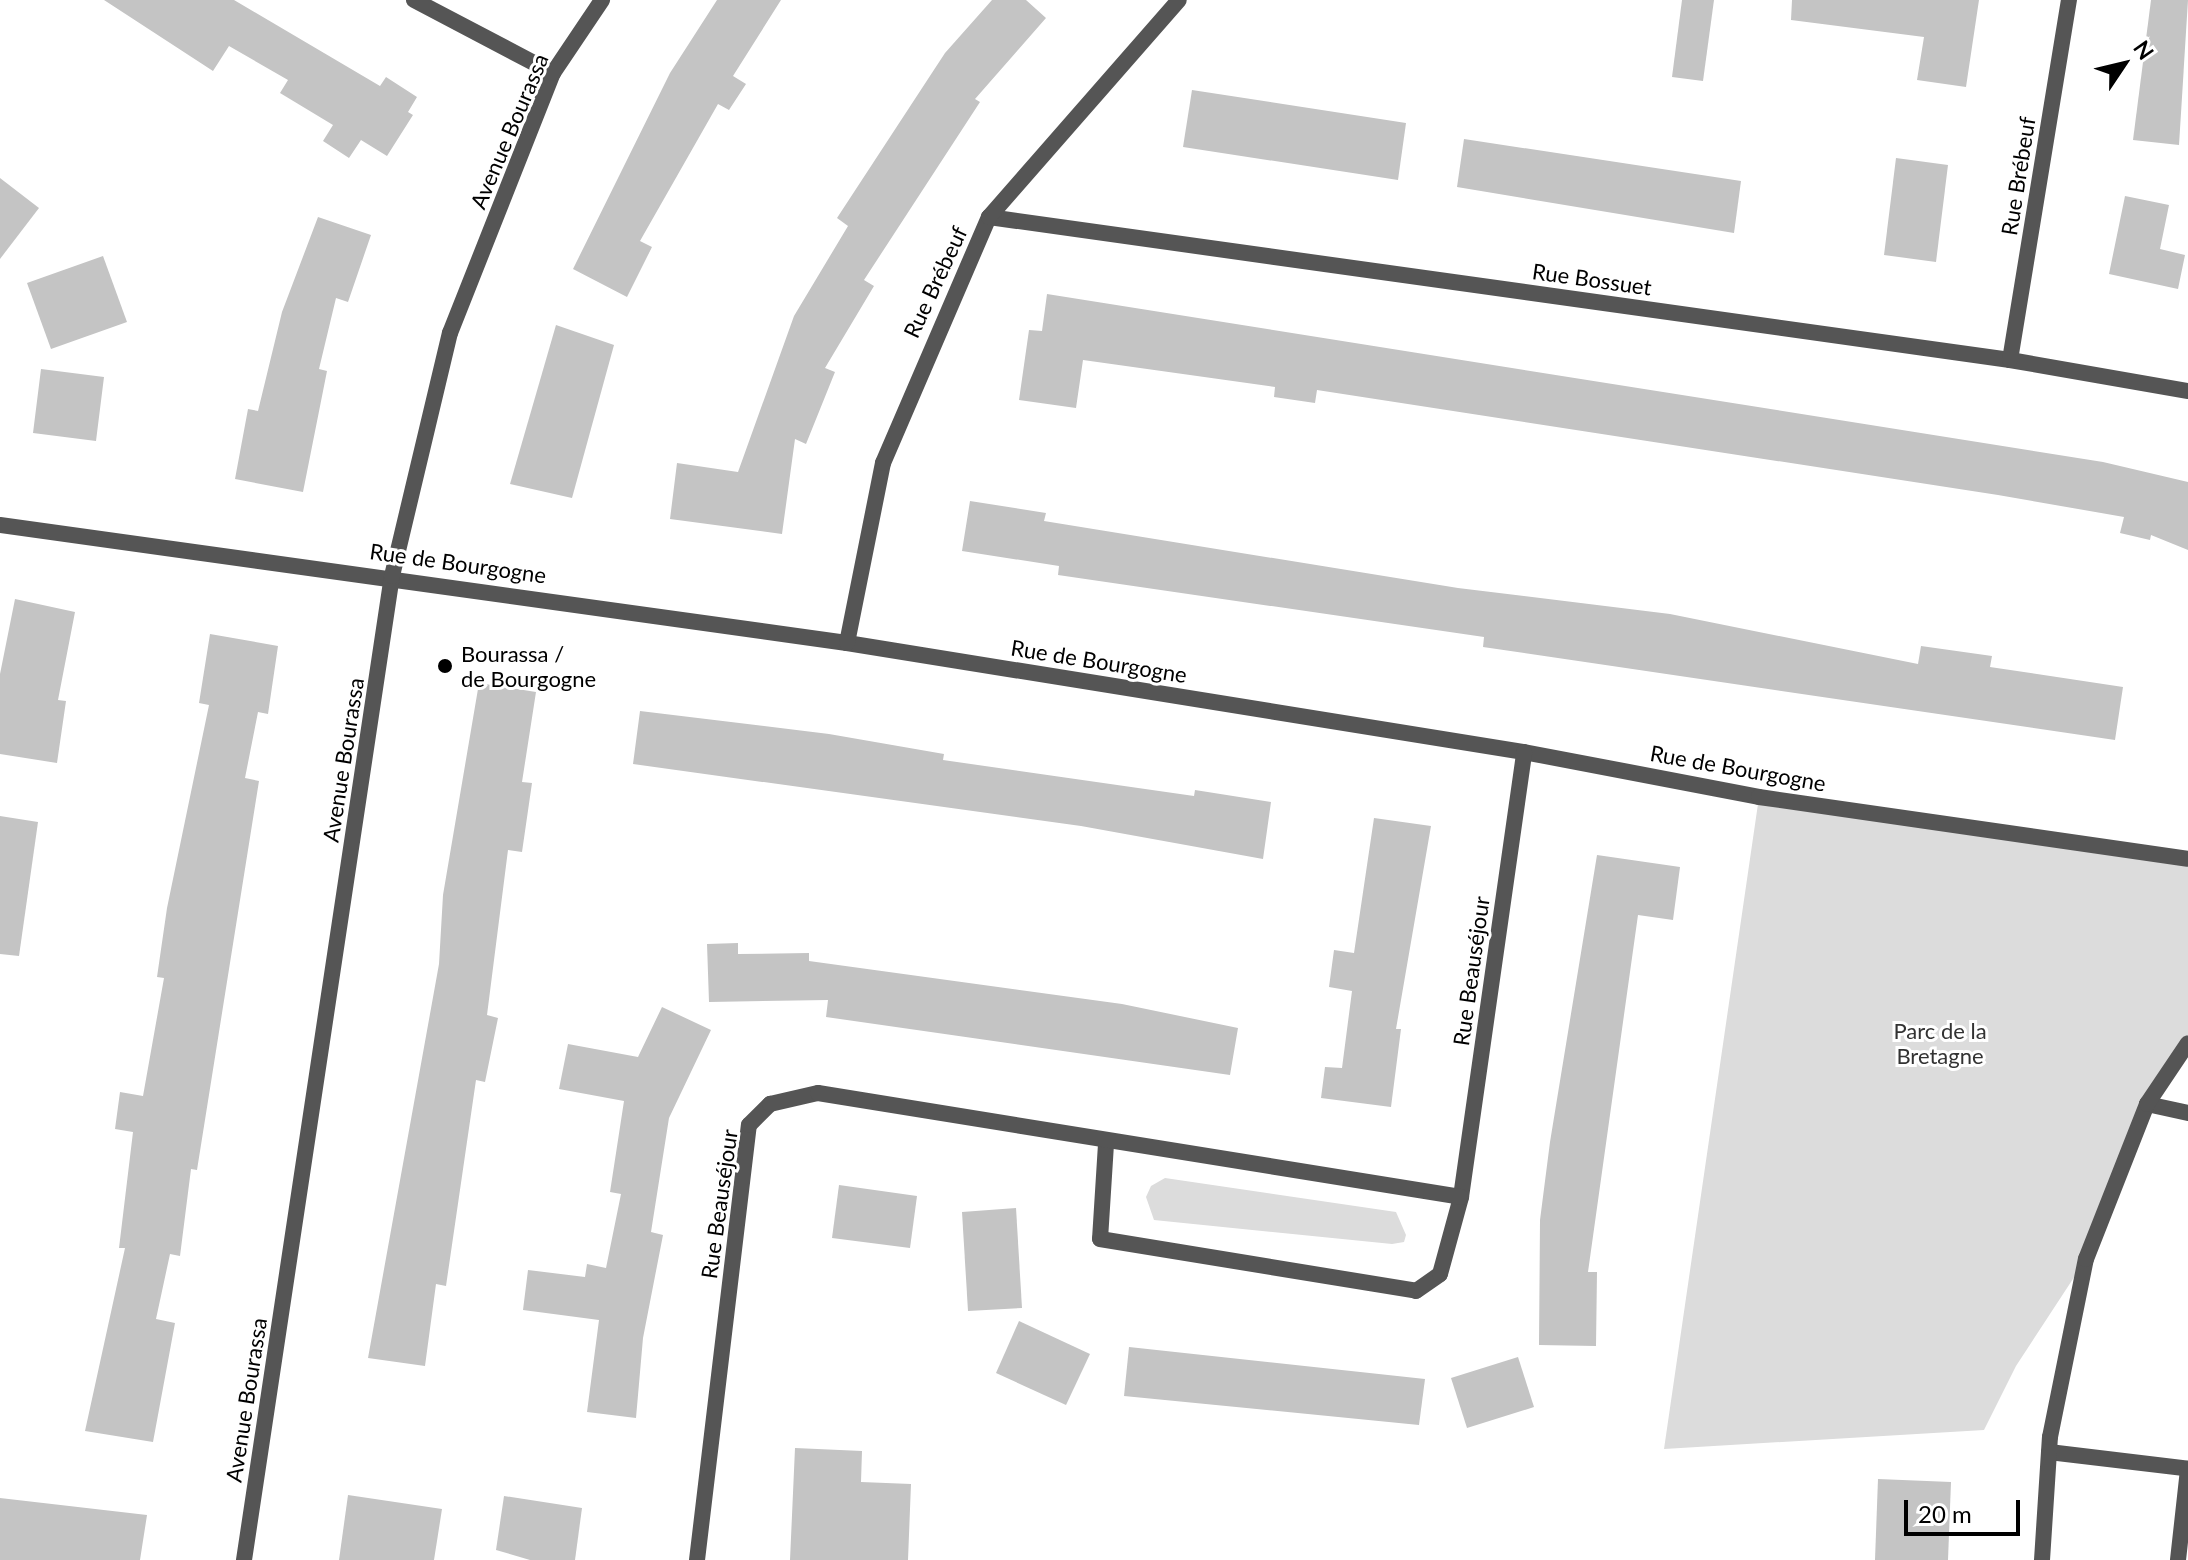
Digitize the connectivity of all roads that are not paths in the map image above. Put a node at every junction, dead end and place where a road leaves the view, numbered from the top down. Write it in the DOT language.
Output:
graph roads {
  1 [pos="414,0"];
  2 [pos="602,0"];
  3 [pos="1179,0"];
  4 [pos="2069,0"];
  5 [pos="553,73"];
  6 [pos="989,217"];
  7 [pos="2010,360"];
  8 [pos="2188,391"];
  9 [pos="0,525"];
  10 [pos="392,576"];
  11 [pos="847,643"];
  12 [pos="1524,752"];
  13 [pos="2188,859"];
  14 [pos="2188,1043"];
  15 [pos="2147,1104"];
  16 [pos="2188,1113"];
  17 [pos="1106,1144"];
  18 [pos="1461,1197"];
  19 [pos="2049,1452"];
  20 [pos="2186,1468"];
  21 [pos="244,1560"];
  22 [pos="697,1560"];
  23 [pos="2042,1560"];
  24 [pos="2178,1560"];
  1 -- 5 [label="street"];
  2 -- 5 [label="street, Avenue Bourassa"];
  3 -- 6 [label="street, Rue Brébeuf"];
  4 -- 7 [label="street, Rue Brébeuf"];
  5 -- 10 [label="street, Avenue Bourassa"];
  6 -- 7 [label="street, Rue Bossuet"];
  6 -- 11 [label="street, Rue Brébeuf"];
  7 -- 8 [label="street, Rue Bossuet"];
  9 -- 10 [label="street, Rue de Bourgogne"];
  10 -- 11 [label="street, Rue de Bourgogne"];
  10 -- 21 [label="street, Avenue Bourassa"];
  11 -- 12 [label="street, Rue de Bourgogne"];
  12 -- 13 [label="street, Rue de Bourgogne"];
  12 -- 18 [label="street, Rue Beauséjour"];
  14 -- 15 [label="street"];
  15 -- 16 [label="street"];
  15 -- 19 [label="street"];
  17 -- 18 [label="street, Rue Beauséjour"];
  17 -- 18 [label="street, Rue Beauséjour"];
  17 -- 22 [label="street, Rue Beauséjour"];
  19 -- 20 [label="street"];
  19 -- 23 [label="street"];
  20 -- 24 [label="street"];
}
